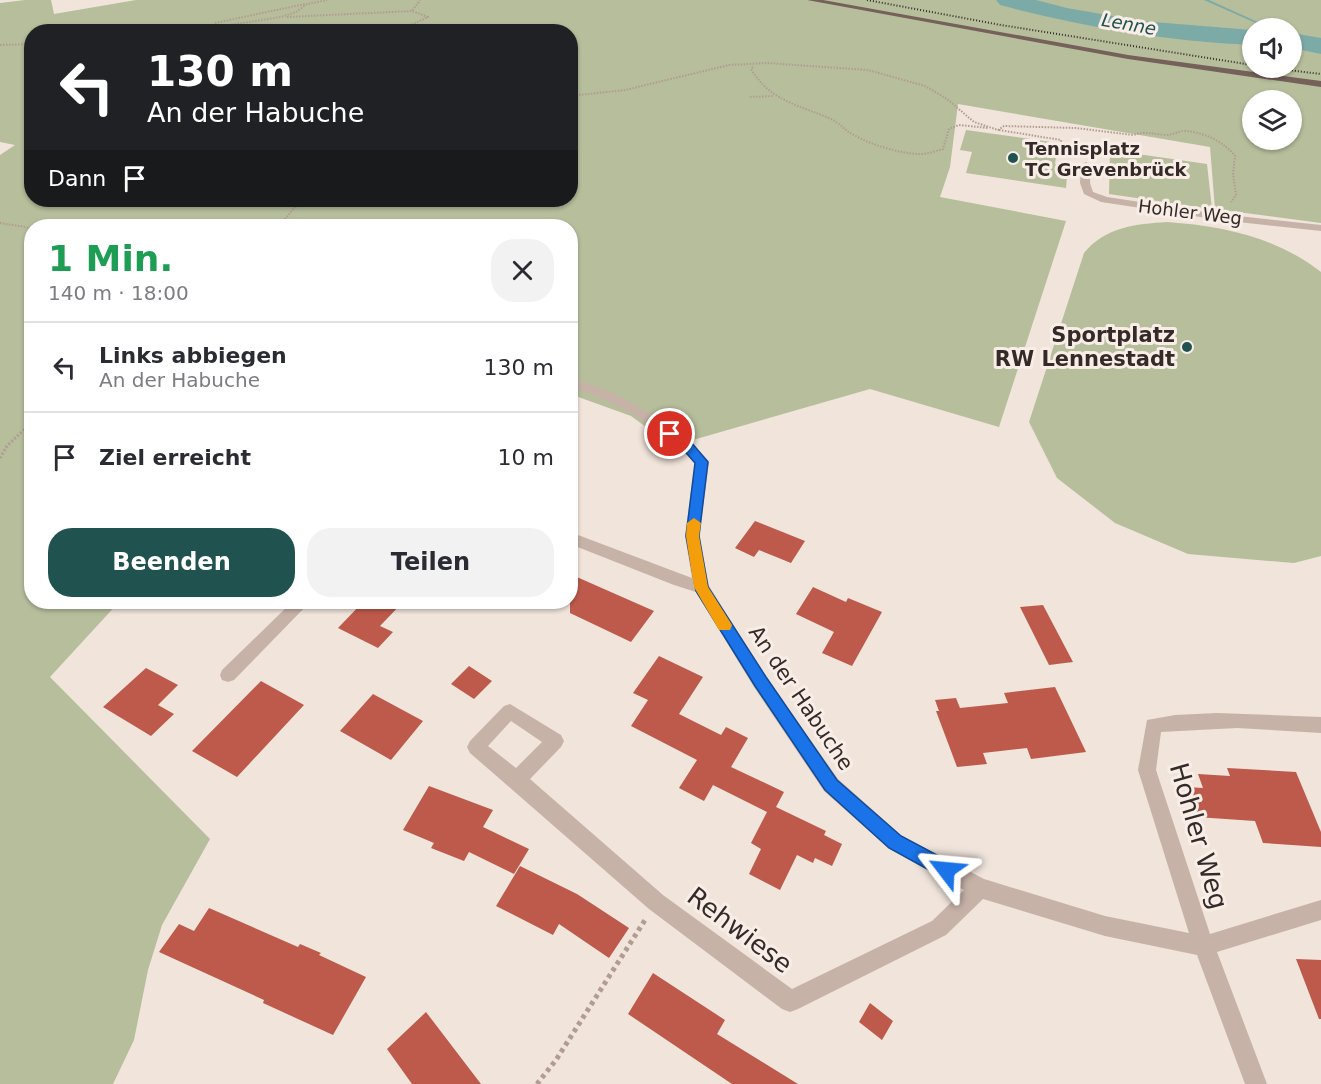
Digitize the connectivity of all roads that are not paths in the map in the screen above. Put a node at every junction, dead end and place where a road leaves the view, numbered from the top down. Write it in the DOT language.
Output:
graph roads {
  1 [pos="811,0"];
  2 [pos="1321,84"];
  3 [pos="1086,165"];
  4 [pos="1321,228"];
  5 [pos="578,385"];
  6 [pos="578,541"];
  7 [pos="701,587"];
  8 [pos="295,609"];
  9 [pos="228,675"];
  10 [pos="1321,725"];
  11 [pos="517,780"];
  12 [pos="980,888"];
  13 [pos="1321,910"];
  14 [pos="1204,946"];
  15 [pos="1256,1084"];
  1 -- 2 [label="main road"];
  3 -- 4 [label="street, Hohler Weg"];
  5 -- 7 [label="street, An der Habuche"];
  6 -- 7 [label="street"];
  7 -- 12 [label="street, An der Habuche"];
  8 -- 9 [label="street"];
  10 -- 14 [label="street, Hohler Weg"];
  11 -- 12 [label="street, Rehwiese"];
  12 -- 14 [label="street, An der Habuche"];
  13 -- 14 [label="street"];
  14 -- 15 [label="street, Hohler Weg"];
}
